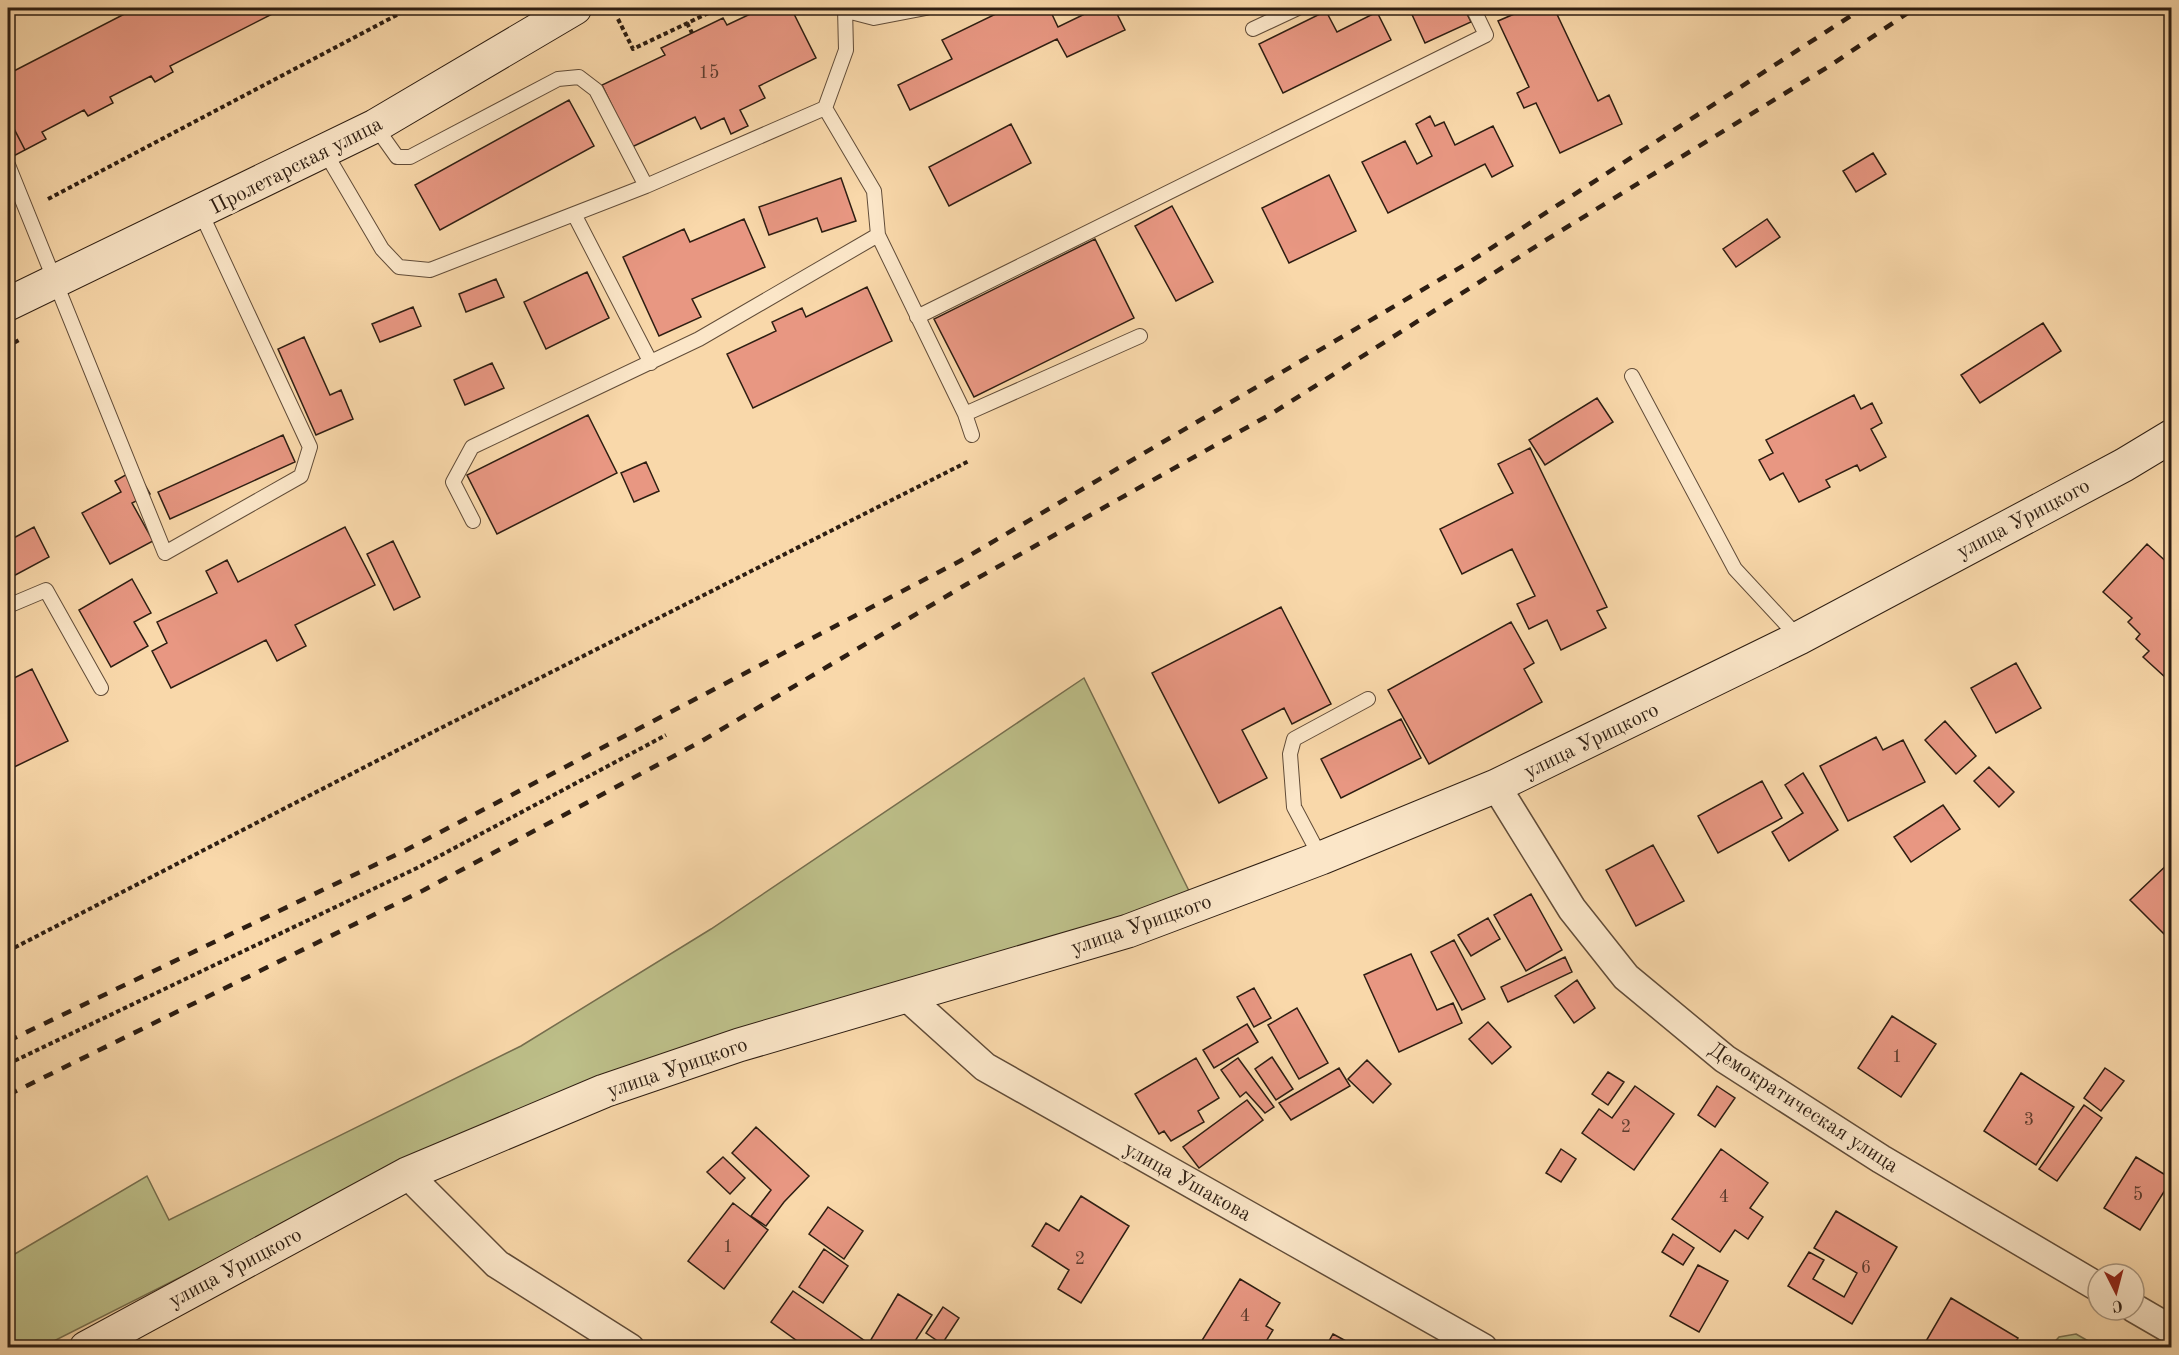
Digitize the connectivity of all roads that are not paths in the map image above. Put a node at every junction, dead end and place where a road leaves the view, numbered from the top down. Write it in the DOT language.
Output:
graph roads {
  1 [pos="926,8"];
  2 [pos="1298,8"];
  3 [pos="1473,8"];
  4 [pos="846,9"];
  5 [pos="554,13"];
  6 [pos="1253,29"];
  7 [pos="825,108"];
  8 [pos="375,126"];
  9 [pos="325,152"];
  10 [pos="8,165"];
  11 [pos="646,186"];
  12 [pos="201,213"];
  13 [pos="574,214"];
  14 [pos="878,235"];
  15 [pos="55,282"];
  16 [pos="8,304"];
  17 [pos="917,317"];
  18 [pos="1140,336"];
  19 [pos="651,363"];
  20 [pos="1632,376"];
  21 [pos="965,414"];
  22 [pos="972,435"];
  23 [pos="2172,436"];
  24 [pos="473,521"];
  25 [pos="8,606"];
  26 [pos="1799,638"];
  27 [pos="101,688"];
  28 [pos="1368,699"];
  29 [pos="1496,786"];
  30 [pos="1321,858"];
  31 [pos="906,996"];
  32 [pos="407,1174"];
  33 [pos="2086,1280"];
  34 [pos="2146,1315"];
  35 [pos="2172,1330"];
  36 [pos="86,1347"];
  37 [pos="630,1347"];
  38 [pos="1483,1347"];
  1 -- 4 [label="lane"];
  2 -- 6 [label="lane"];
  3 -- 17 [label="lane"];
  4 -- 7 [label="lane"];
  5 -- 8 [label="street, Пролетарская улица"];
  7 -- 11 [label="lane"];
  7 -- 14 [label="lane"];
  8 -- 9 [label="street, Пролетарская улица"];
  8 -- 11 [label="lane"];
  9 -- 12 [label="street, Пролетарская улица"];
  9 -- 13 [label="lane"];
  10 -- 15 [label="lane"];
  11 -- 13 [label="lane"];
  12 -- 15 [label="street, Пролетарская улица"];
  12 -- 15 [label="lane"];
  13 -- 19 [label="lane"];
  14 -- 17 [label="lane"];
  14 -- 19 [label="lane"];
  15 -- 16 [label="street, Пролетарская улица"];
  17 -- 21 [label="lane"];
  18 -- 21 [label="lane"];
  19 -- 24 [label="lane"];
  20 -- 26 [label="lane"];
  21 -- 22 [label="lane"];
  23 -- 26 [label="street, улица Урицкого"];
  25 -- 27 [label="lane"];
  26 -- 29 [label="street, улица Урицкого"];
  28 -- 30 [label="lane"];
  29 -- 30 [label="street, улица Урицкого"];
  29 -- 33 [label="street, Демократическая улица"];
  30 -- 31 [label="street, улица Урицкого"];
  31 -- 32 [label="street, улица Урицкого"];
  31 -- 38 [label="street, улица Ушакова"];
  32 -- 36 [label="street, улица Урицкого"];
  32 -- 37 [label="street"];
  34 -- 35 [label="street"];
}
